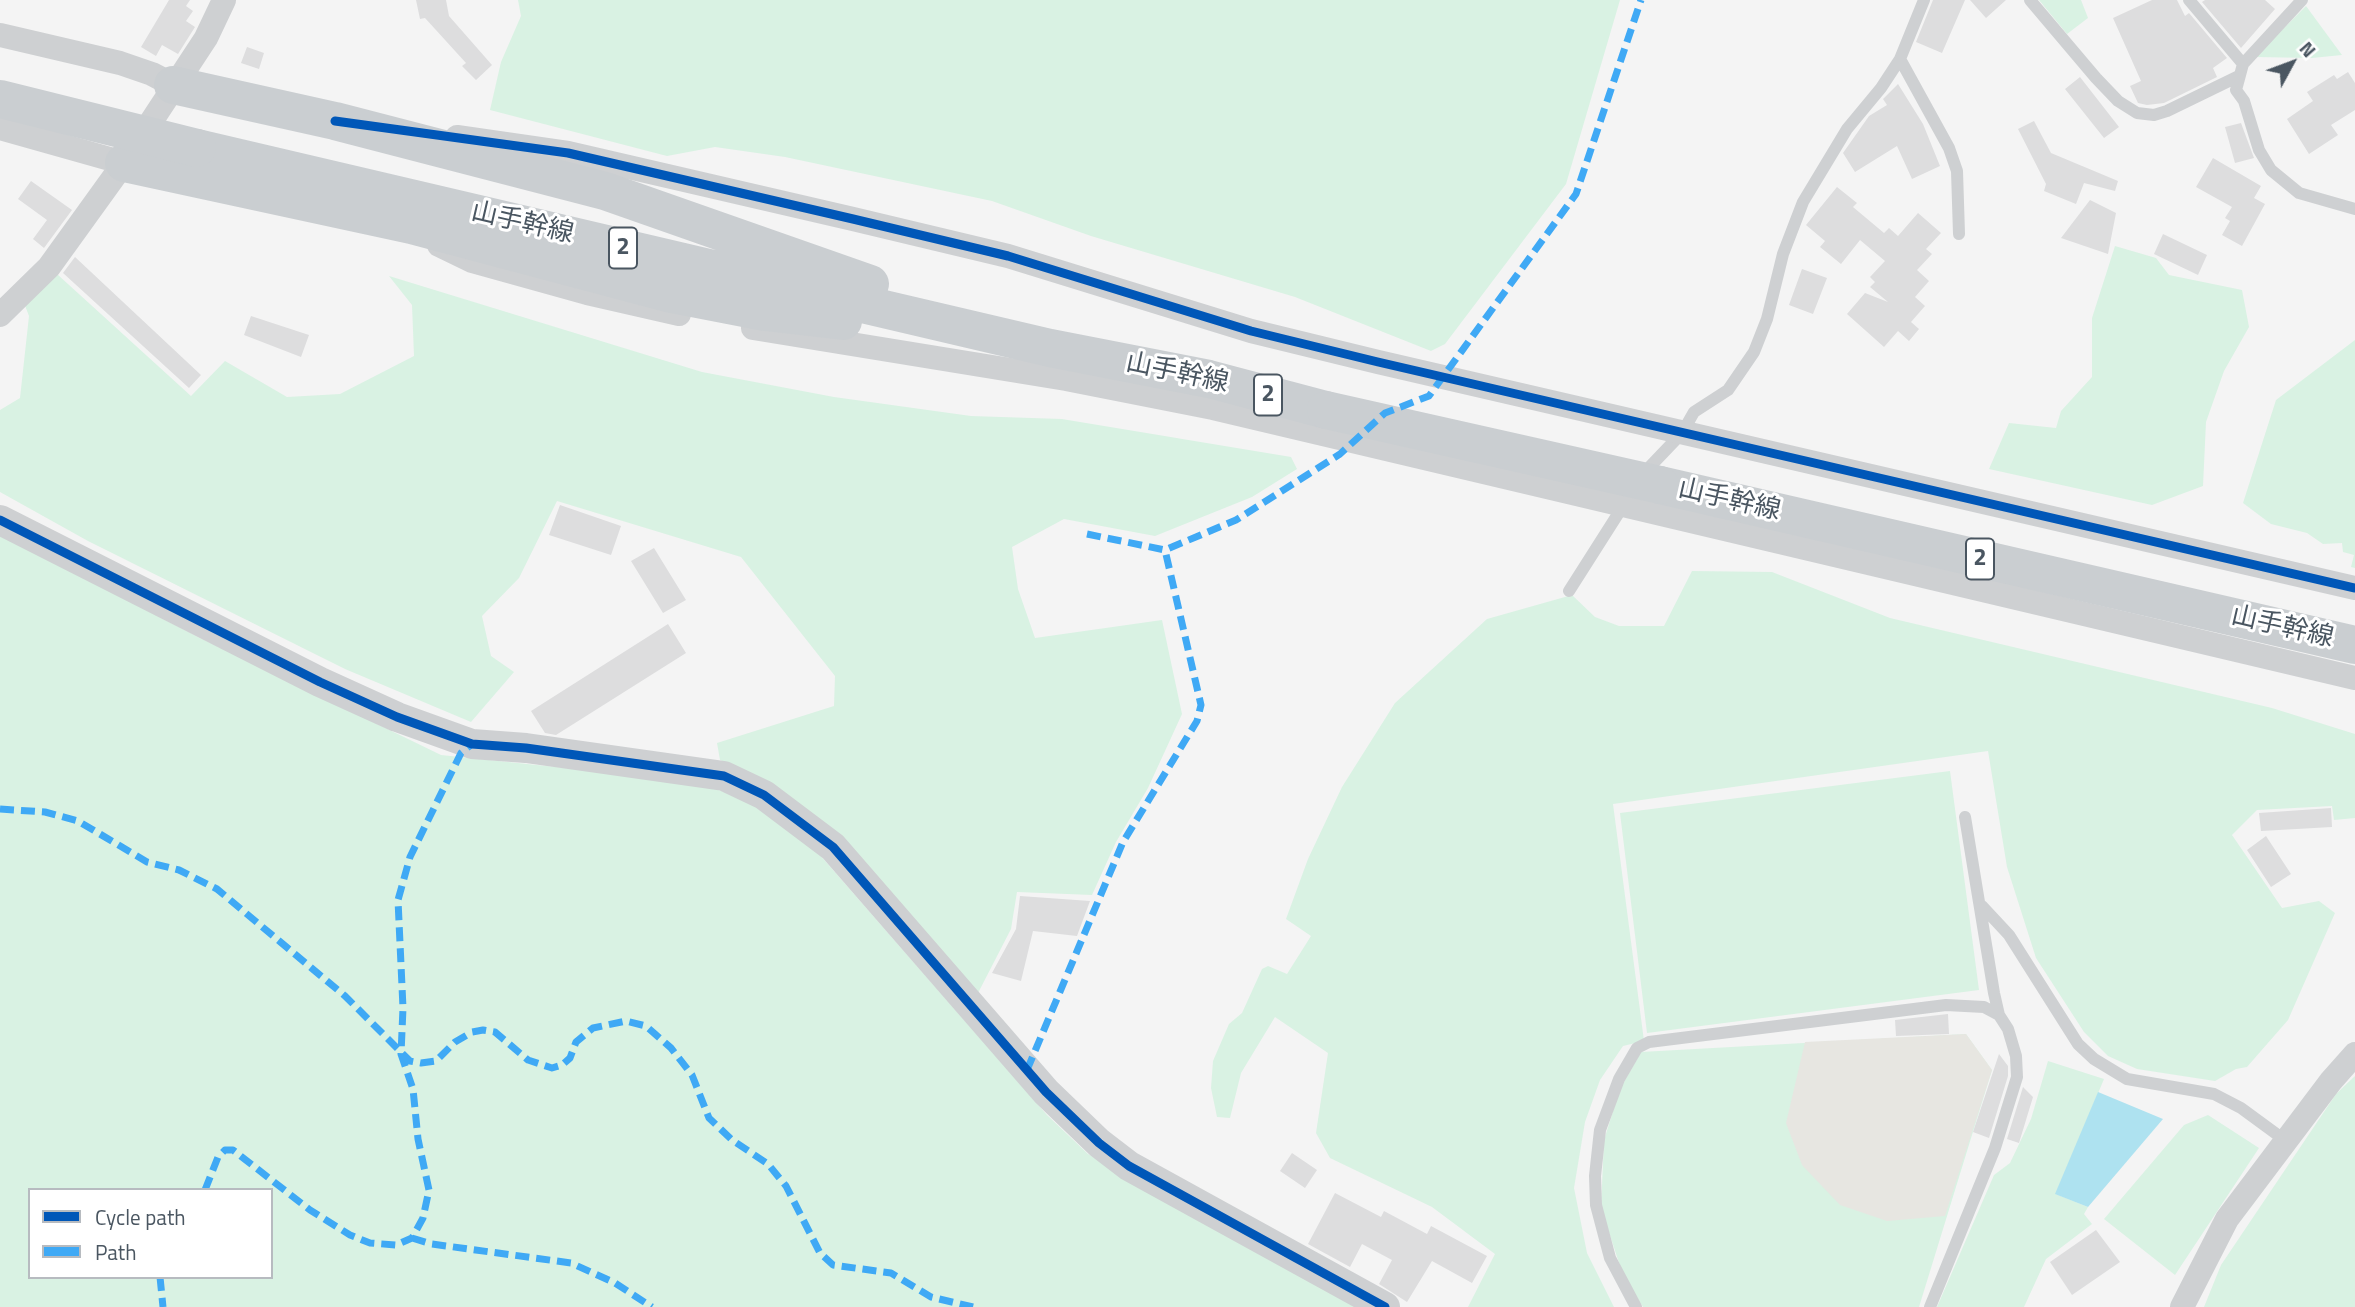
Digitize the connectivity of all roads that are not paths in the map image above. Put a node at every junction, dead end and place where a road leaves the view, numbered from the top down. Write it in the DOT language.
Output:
graph roads {
  1 [pos="224,0"];
  2 [pos="1924,0"];
  3 [pos="2030,0"];
  4 [pos="2189,0"];
  5 [pos="2302,0"];
  6 [pos="0,35"];
  7 [pos="1900,59"];
  8 [pos="2241,70"];
  9 [pos="173,85"];
  10 [pos="0,99"];
  11 [pos="335,121"];
  12 [pos="0,128"];
  13 [pos="124,163"];
  14 [pos="2355,209"];
  15 [pos="411,225"];
  16 [pos="1959,234"];
  17 [pos="0,315"];
  18 [pos="1050,348"];
  19 [pos="1209,379"];
  20 [pos="1682,433"];
  21 [pos="1624,505"];
  22 [pos="0,520"];
  23 [pos="2355,588"];
  24 [pos="1570,591"];
  25 [pos="2355,643"];
  26 [pos="2355,678"];
  27 [pos="1965,817"];
  28 [pos="1982,906"];
  29 [pos="1999,1015"];
  30 [pos="2355,1054"];
  31 [pos="2286,1141"];
  32 [pos="1381,1306"];
  33 [pos="1636,1307"];
  34 [pos="1930,1307"];
  35 [pos="2182,1307"];
  1 -- 9 [label="street"];
  2 -- 7 [label="lane"];
  3 -- 8 [label="lane"];
  4 -- 8 [label="lane"];
  5 -- 8 [label="lane"];
  6 -- 9 [label="street"];
  7 -- 16 [label="lane"];
  7 -- 20 [label="lane"];
  8 -- 14 [label="lane"];
  9 -- 11 [label="main road"];
  9 -- 13 [label="street"];
  10 -- 18 [label="main road, 山手幹線 / 2, bridge"];
  11 -- 19 [label="main road"];
  11 -- 20 [label="street"];
  12 -- 13 [label="street"];
  13 -- 15 [label="main road"];
  13 -- 17 [label="street"];
  15 -- 18 [label="main road"];
  15 -- 21 [label="street"];
  18 -- 19 [label="main road, 山手幹線 / 2"];
  19 -- 25 [label="main road, 山手幹線 / 2, bridge"];
  20 -- 21 [label="lane"];
  20 -- 23 [label="street"];
  21 -- 24 [label="lane"];
  21 -- 26 [label="street"];
  22 -- 32 [label="street"];
  27 -- 28 [label="lane"];
  28 -- 29 [label="lane"];
  28 -- 31 [label="lane"];
  29 -- 33 [label="lane"];
  29 -- 34 [label="lane"];
  30 -- 31 [label="street"];
  31 -- 35 [label="street"];
}
